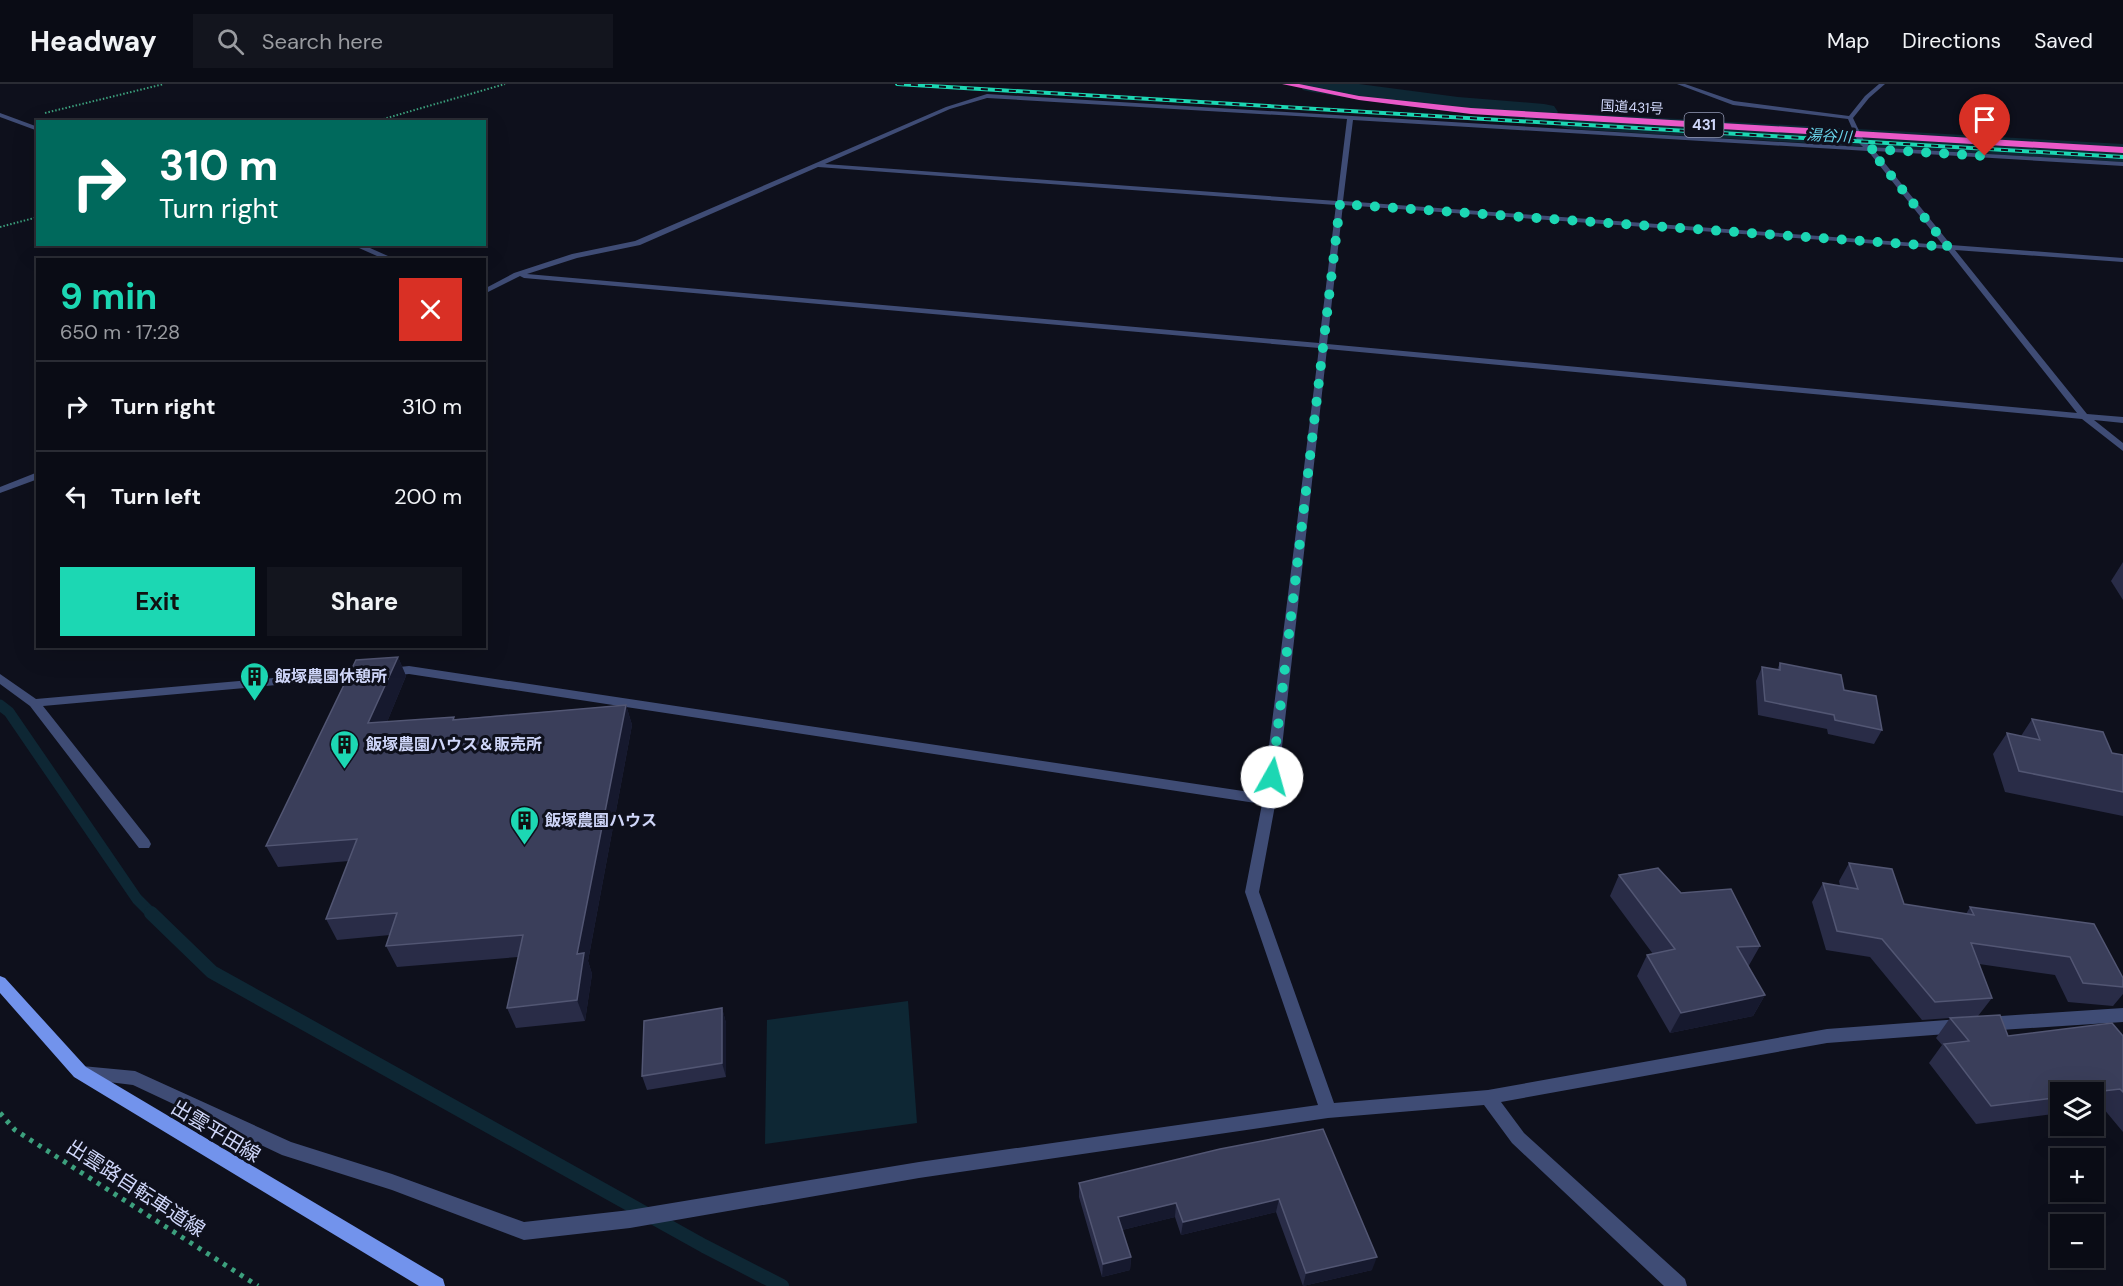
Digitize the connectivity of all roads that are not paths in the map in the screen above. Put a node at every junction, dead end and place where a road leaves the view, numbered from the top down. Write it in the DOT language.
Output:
graph roads {
  1 [pos="1286,84"];
  2 [pos="1680,84"];
  3 [pos="1882,84"];
  4 [pos="0,115"];
  5 [pos="1350,118"];
  6 [pos="1850,118"];
  7 [pos="36,128"];
  8 [pos="1858,134"];
  9 [pos="1870,149"];
  10 [pos="2123,150"];
  11 [pos="2123,164"];
  12 [pos="818,165"];
  13 [pos="1340,204"];
  14 [pos="358,246"];
  15 [pos="1948,247"];
  16 [pos="389,258"];
  17 [pos="2123,260"];
  18 [pos="517,275"];
  19 [pos="486,291"];
  20 [pos="1324,346"];
  21 [pos="2085,417"];
  22 [pos="2123,420"];
  23 [pos="2123,448"];
  24 [pos="36,476"];
  25 [pos="0,490"];
  26 [pos="0,678"];
  27 [pos="34,703"];
  28 [pos="1269,800"];
  29 [pos="144,844"];
  30 [pos="0,982"];
  31 [pos="2123,1015"];
  32 [pos="80,1072"];
  33 [pos="1488,1097"];
  34 [pos="1328,1111"];
  35 [pos="436,1286"];
  36 [pos="1678,1286"];
  1 -- 8 [label="highway, 国道431号 / 431"];
  2 -- 6 [label="street"];
  3 -- 6 [label="street"];
  4 -- 7 [label="street"];
  5 -- 9 [label="street"];
  5 -- 12 [label="street"];
  5 -- 13 [label="street"];
  6 -- 8 [label="street"];
  8 -- 9 [label="street"];
  8 -- 10 [label="highway, 国道431号 / 431"];
  9 -- 11 [label="street"];
  9 -- 15 [label="street"];
  12 -- 13 [label="street"];
  12 -- 18 [label="street"];
  13 -- 15 [label="street"];
  13 -- 20 [label="street"];
  14 -- 16 [label="street"];
  15 -- 17 [label="street"];
  15 -- 21 [label="street"];
  18 -- 19 [label="street"];
  18 -- 20 [label="street"];
  20 -- 21 [label="street"];
  20 -- 28 [label="street"];
  21 -- 22 [label="street"];
  21 -- 23 [label="street"];
  24 -- 25 [label="street"];
  26 -- 27 [label="street"];
  27 -- 28 [label="street"];
  27 -- 29 [label="street"];
  28 -- 34 [label="street"];
  30 -- 32 [label="main road, 出雲平田線"];
  31 -- 33 [label="street"];
  32 -- 34 [label="street"];
  32 -- 35 [label="main road, 出雲平田線"];
  33 -- 34 [label="street"];
  33 -- 36 [label="street"];
}
